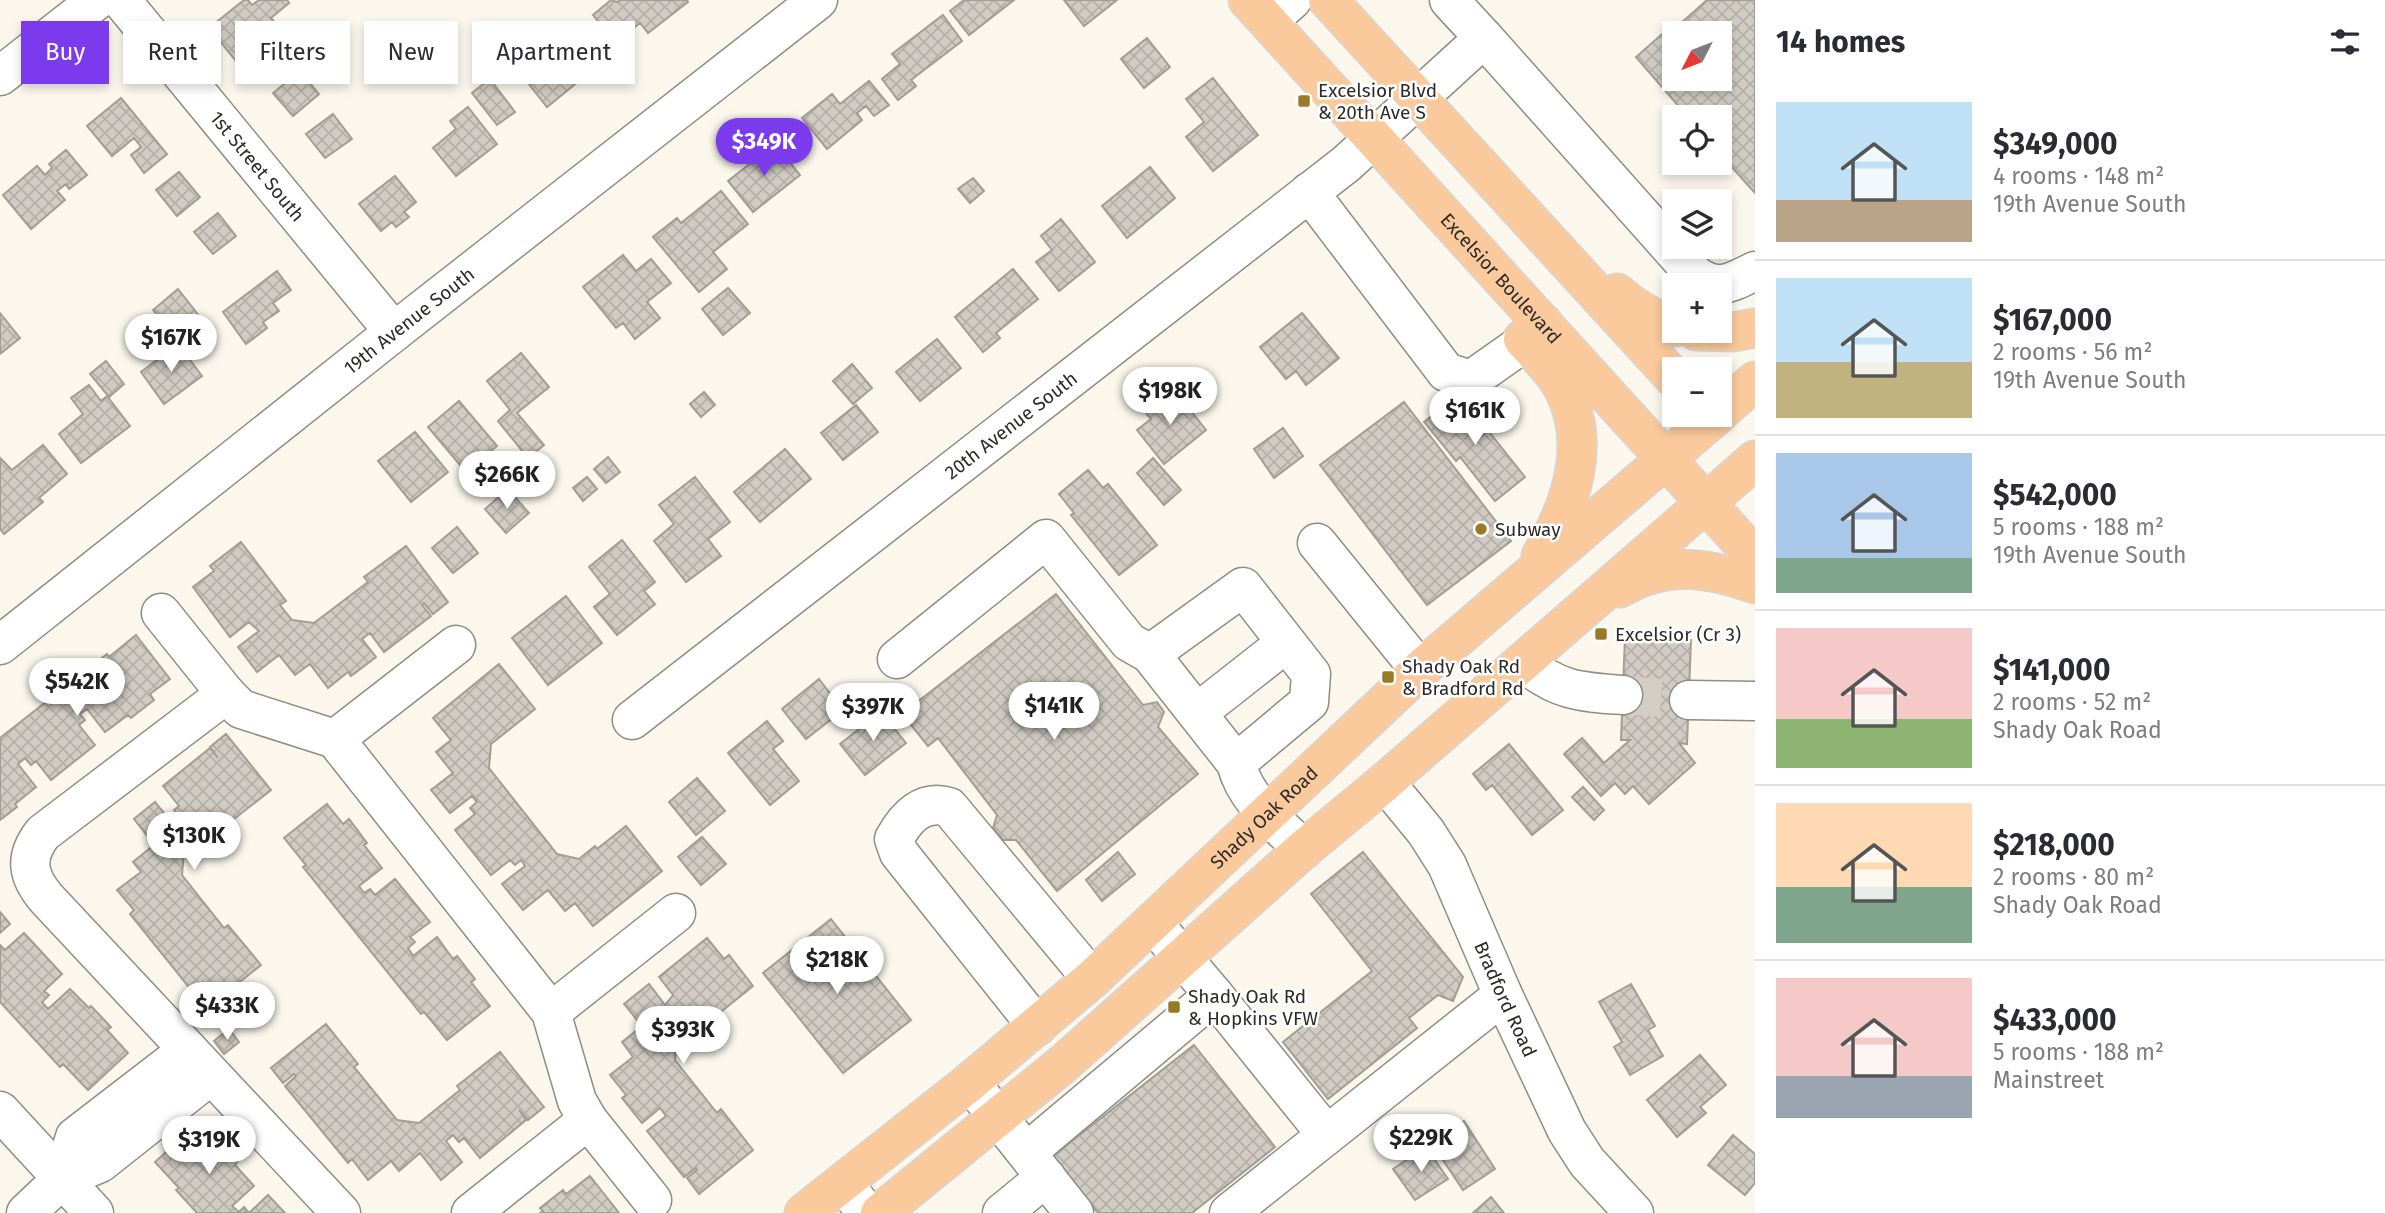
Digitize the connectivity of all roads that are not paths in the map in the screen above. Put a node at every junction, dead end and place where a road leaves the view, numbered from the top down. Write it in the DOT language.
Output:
graph roads {
  1 [pos="97,0"];
  2 [pos="121,0"];
  3 [pos="818,0"];
  4 [pos="1328,0"];
  5 [pos="1449,0"];
  6 [pos="1269,7"];
  7 [pos="1484,38"];
  8 [pos="0,76"];
  9 [pos="1419,98"];
  10 [pos="1374,139"];
  11 [pos="1485,173"];
  12 [pos="1309,192"];
  13 [pos="1755,271"];
  14 [pos="1662,323"];
  15 [pos="1755,328"];
  16 [pos="394,332"];
  17 [pos="1533,332"];
  18 [pos="1732,332"];
  19 [pos="1662,365"];
  20 [pos="1755,381"];
  21 [pos="1732,400"];
  22 [pos="1701,427"];
  23 [pos="1724,427"];
  24 [pos="1666,459"];
  25 [pos="1754,462"];
  26 [pos="1704,503"];
  27 [pos="1317,543"];
  28 [pos="1755,557"];
  29 [pos="1532,572"];
  30 [pos="1755,584"];
  31 [pos="1585,609"];
  32 [pos="161,613"];
  33 [pos="1286,643"];
  34 [pos="0,645"];
  35 [pos="456,645"];
  36 [pos="1150,654"];
  37 [pos="897,659"];
  38 [pos="1523,662"];
  39 [pos="1420,670"];
  40 [pos="226,694"];
  41 [pos="1623,695"];
  42 [pos="1689,699"];
  43 [pos="1755,701"];
  44 [pos="1197,713"];
  45 [pos="632,720"];
  46 [pos="335,739"];
  47 [pos="1236,763"];
  48 [pos="1385,782"];
  49 [pos="1267,814"];
  50 [pos="1304,849"];
  51 [pos="676,913"];
  52 [pos="1153,923"];
  53 [pos="1182,956"];
  54 [pos="1092,979"];
  55 [pos="1214,995"];
  56 [pos="1503,995"];
  57 [pos="551,1012"];
  58 [pos="1037,1026"];
  59 [pos="200,1063"];
  60 [pos="970,1082"];
  61 [pos="0,1111"];
  62 [pos="999,1117"];
  63 [pos="588,1120"];
  64 [pos="1326,1135"];
  65 [pos="1037,1164"];
  66 [pos="62,1179"];
  67 [pos="844,1183"];
  68 [pos="652,1200"];
  69 [pos="26,1213"];
  70 [pos="94,1213"];
  71 [pos="341,1213"];
  72 [pos="471,1213"];
  73 [pos="804,1213"];
  74 [pos="866,1213"];
  75 [pos="880,1213"];
  76 [pos="1002,1213"];
  77 [pos="1074,1213"];
  78 [pos="1229,1213"];
  79 [pos="1634,1213"];
  1 -- 8 [label="street"];
  2 -- 16 [label="street, 1st Street South"];
  3 -- 16 [label="street, 19th Avenue South"];
  4 -- 9 [label="main road"];
  5 -- 7 [label="street"];
  6 -- 10 [label="main road"];
  7 -- 9 [label="street, 20th Avenue South"];
  7 -- 13 [label="street"];
  9 -- 10 [label="street, 20th Avenue South"];
  9 -- 11 [label="main road"];
  10 -- 12 [label="street, 20th Avenue South"];
  10 -- 17 [label="main road"];
  11 -- 14 [label="main road"];
  11 -- 19 [label="main road"];
  12 -- 17 [label="street"];
  12 -- 45 [label="street, 20th Avenue South"];
  15 -- 18 [label="main road"];
  16 -- 34 [label="street, 19th Avenue South"];
  17 -- 24 [label="main road, Excelsior Boulevard"];
  17 -- 29 [label="main road"];
  20 -- 21 [label="main road, Shady Oak Road"];
  22 -- 24 [label="main road, Shady Oak Road"];
  23 -- 25 [label="main road"];
  24 -- 26 [label="main road, Excelsior Boulevard"];
  24 -- 29 [label="main road, Shady Oak Road"];
  25 -- 26 [label="main road"];
  26 -- 28 [label="main road, Excelsior Boulevard"];
  26 -- 31 [label="main road"];
  27 -- 39 [label="street"];
  29 -- 39 [label="main road, Shady Oak Road"];
  30 -- 31 [label="main road"];
  31 -- 38 [label="main road"];
  32 -- 40 [label="street"];
  33 -- 36 [label="street"];
  33 -- 44 [label="street"];
  33 -- 47 [label="street"];
  35 -- 46 [label="street"];
  36 -- 37 [label="street"];
  36 -- 44 [label="street"];
  38 -- 41 [label="street"];
  38 -- 48 [label="main road"];
  39 -- 49 [label="main road, Shady Oak Road"];
  40 -- 46 [label="street"];
  40 -- 59 [label="street"];
  42 -- 43 [label="street"];
  44 -- 47 [label="street"];
  46 -- 57 [label="street"];
  47 -- 49 [label="street"];
  48 -- 50 [label="main road"];
  48 -- 56 [label="street, Bradford Road"];
  49 -- 50 [label="street"];
  49 -- 52 [label="main road, Shady Oak Road"];
  50 -- 53 [label="main road"];
  51 -- 57 [label="street"];
  52 -- 53 [label="street"];
  52 -- 54 [label="main road, Shady Oak Road"];
  53 -- 55 [label="street"];
  53 -- 62 [label="main road"];
  54 -- 58 [label="main road, Shady Oak Road"];
  54 -- 58 [label="street"];
  55 -- 64 [label="street"];
  55 -- 65 [label="street"];
  56 -- 64 [label="street"];
  56 -- 79 [label="street, Bradford Road"];
  57 -- 63 [label="street"];
  58 -- 60 [label="main road, Shady Oak Road"];
  59 -- 66 [label="street"];
  59 -- 71 [label="street"];
  60 -- 62 [label="street"];
  60 -- 67 [label="main road, Shady Oak Road"];
  61 -- 66 [label="street"];
  62 -- 65 [label="street"];
  62 -- 75 [label="main road"];
  63 -- 68 [label="street"];
  63 -- 72 [label="street"];
  64 -- 78 [label="street"];
  65 -- 76 [label="street"];
  65 -- 77 [label="street"];
  66 -- 69 [label="street"];
  66 -- 70 [label="street"];
  67 -- 73 [label="main road, Shady Oak Road"];
  67 -- 74 [label="street"];
}
